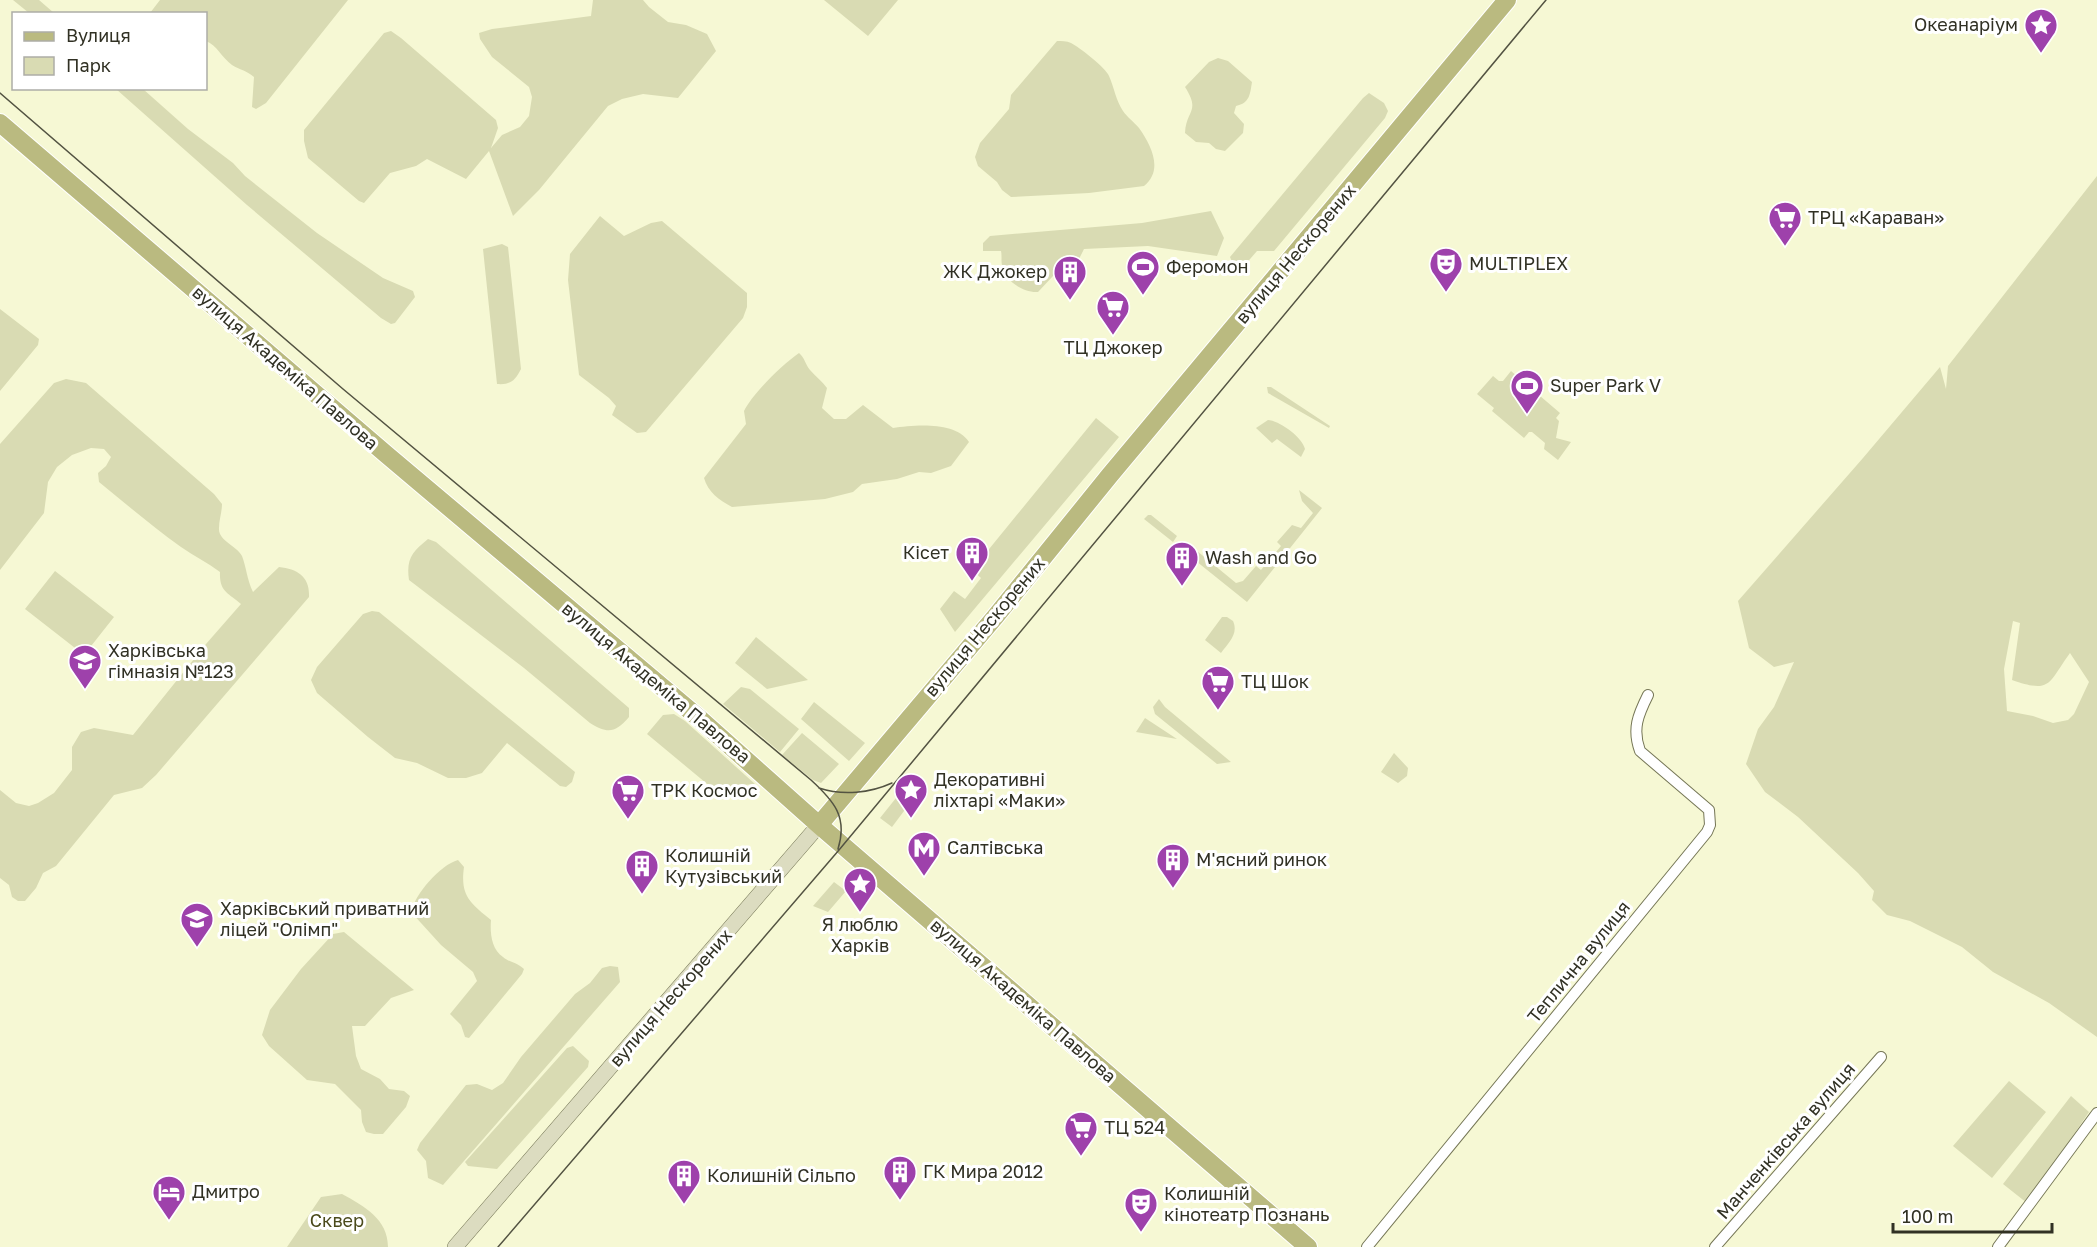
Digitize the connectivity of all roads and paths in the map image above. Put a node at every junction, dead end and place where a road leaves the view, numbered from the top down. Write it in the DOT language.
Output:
graph roads {
  1 [pos="1507,0"];
  2 [pos="0,123"];
  3 [pos="1648,694"];
  4 [pos="819,825"];
  5 [pos="1881,1057"];
  6 [pos="2097,1113"];
  7 [pos="455,1247"];
  8 [pos="1308,1247"];
  9 [pos="1367,1247"];
  10 [pos="1715,1247"];
  11 [pos="1998,1247"];
  1 -- 4 [label="main road, вулиця Нескорених"];
  2 -- 4 [label="main road, вулиця Академіка Павлова"];
  3 -- 9 [label="street, Теплична вулиця"];
  4 -- 7 [label="main road, вулиця Нескорених"];
  4 -- 8 [label="main road, вулиця Академіка Павлова"];
  5 -- 10 [label="street, Манченківська вулиця"];
  6 -- 11 [label="street"];
}
